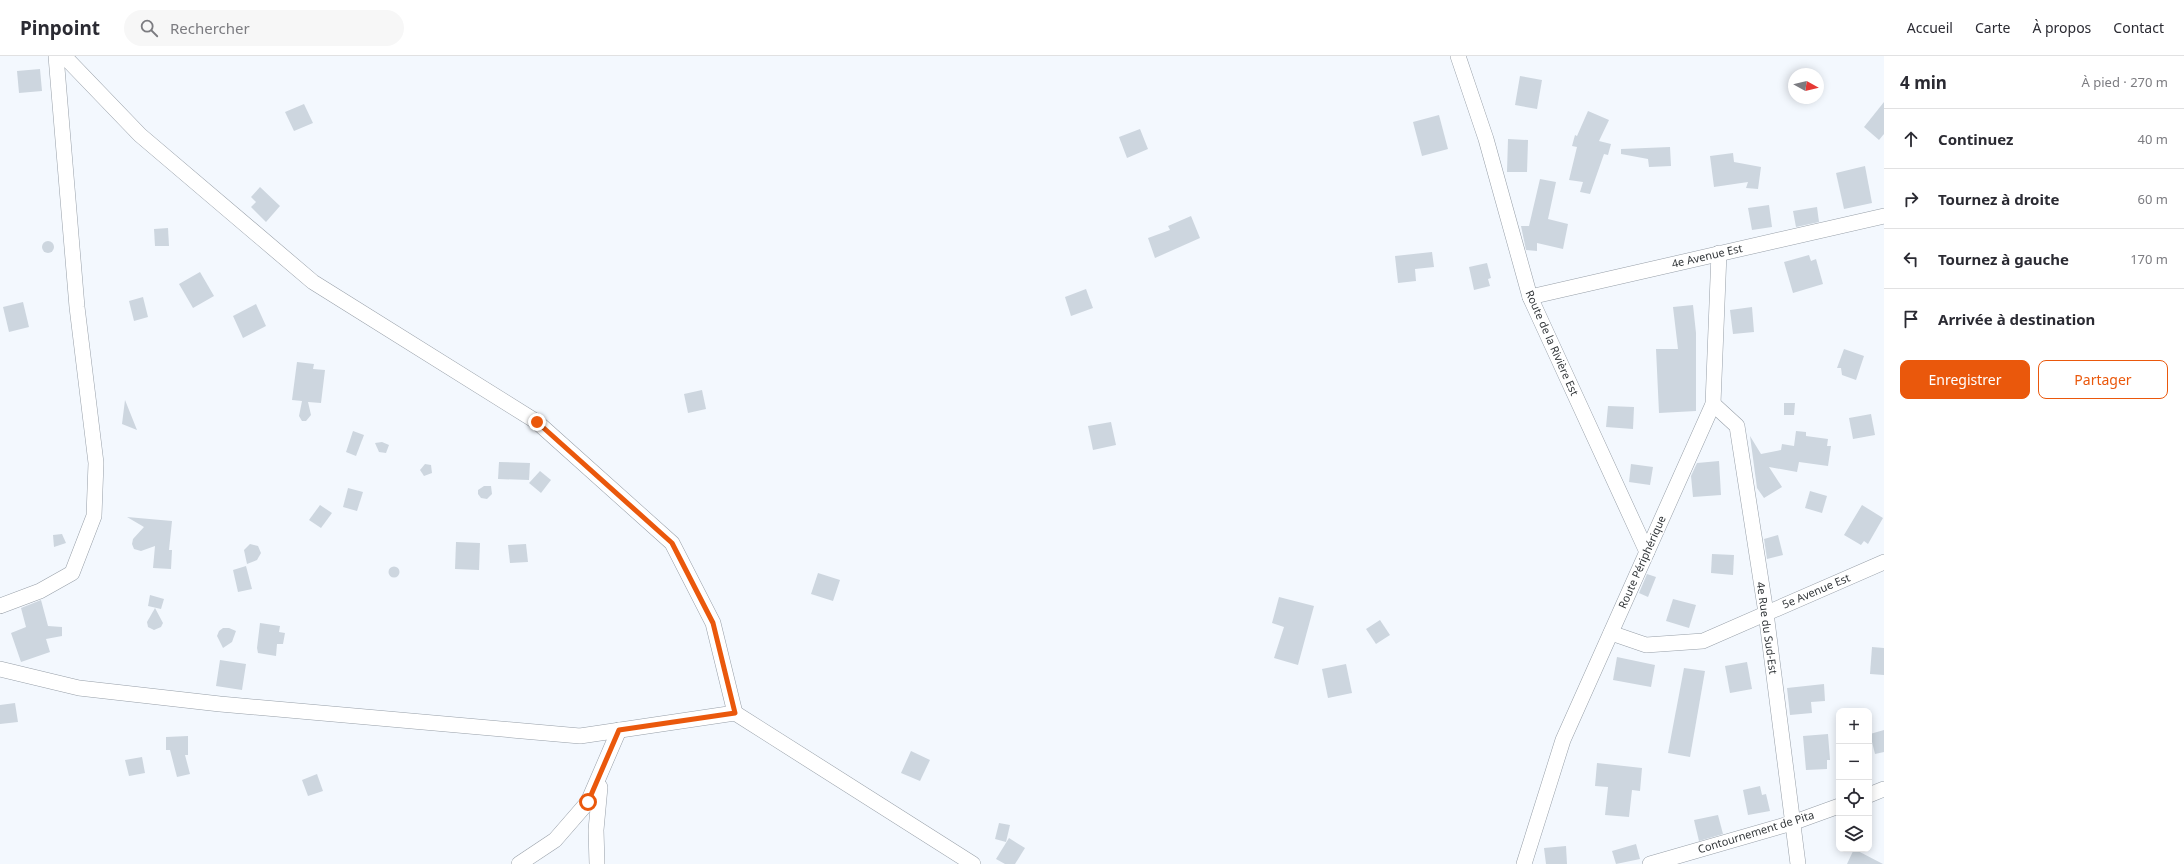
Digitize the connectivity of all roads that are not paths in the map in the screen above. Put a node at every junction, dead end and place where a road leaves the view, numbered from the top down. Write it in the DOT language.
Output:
graph roads {
  1 [pos="56,56"];
  2 [pos="64,56"];
  3 [pos="1458,56"];
  4 [pos="1884,216"];
  5 [pos="1719,253"];
  6 [pos="1530,297"];
  7 [pos="1713,404"];
  8 [pos="1647,552"];
  9 [pos="1884,562"];
  10 [pos="0,606"];
  11 [pos="1766,613"];
  12 [pos="1611,632"];
  13 [pos="0,669"];
  14 [pos="735,713"];
  15 [pos="619,730"];
  16 [pos="606,764"];
  17 [pos="1884,789"];
  18 [pos="1872,794"];
  19 [pos="1836,807"];
  20 [pos="1792,823"];
  21 [pos="519,864"];
  22 [pos="597,864"];
  23 [pos="973,864"];
  24 [pos="1524,864"];
  25 [pos="1650,864"];
  26 [pos="1798,864"];
  1 -- 10 [label="street"];
  2 -- 14 [label="street"];
  3 -- 6 [label="street, Route de la Rivière Est"];
  4 -- 5 [label="street, 4e Avenue Est"];
  5 -- 6 [label="street, 4e Avenue Est"];
  5 -- 7 [label="street, Route Périphérique"];
  6 -- 8 [label="street, Route de la Rivière Est"];
  7 -- 8 [label="street, Route Périphérique"];
  7 -- 11 [label="street, 4e Rue du Sud-Est"];
  8 -- 12 [label="street, Route Périphérique"];
  9 -- 11 [label="street, 5e Avenue Est"];
  11 -- 12 [label="street, 5e Avenue Est"];
  11 -- 20 [label="street, 4e Rue du Sud-Est"];
  12 -- 24 [label="street, Route Périphérique"];
  13 -- 15 [label="street"];
  14 -- 15 [label="street"];
  14 -- 23 [label="street"];
  15 -- 16 [label="street"];
  16 -- 21 [label="street"];
  16 -- 22 [label="street"];
  17 -- 18 [label="street"];
  19 -- 20 [label="street, Contournement de Pita"];
  20 -- 25 [label="street, Contournement de Pita"];
  20 -- 26 [label="street, 4e Rue du Sud-Est"];
}
